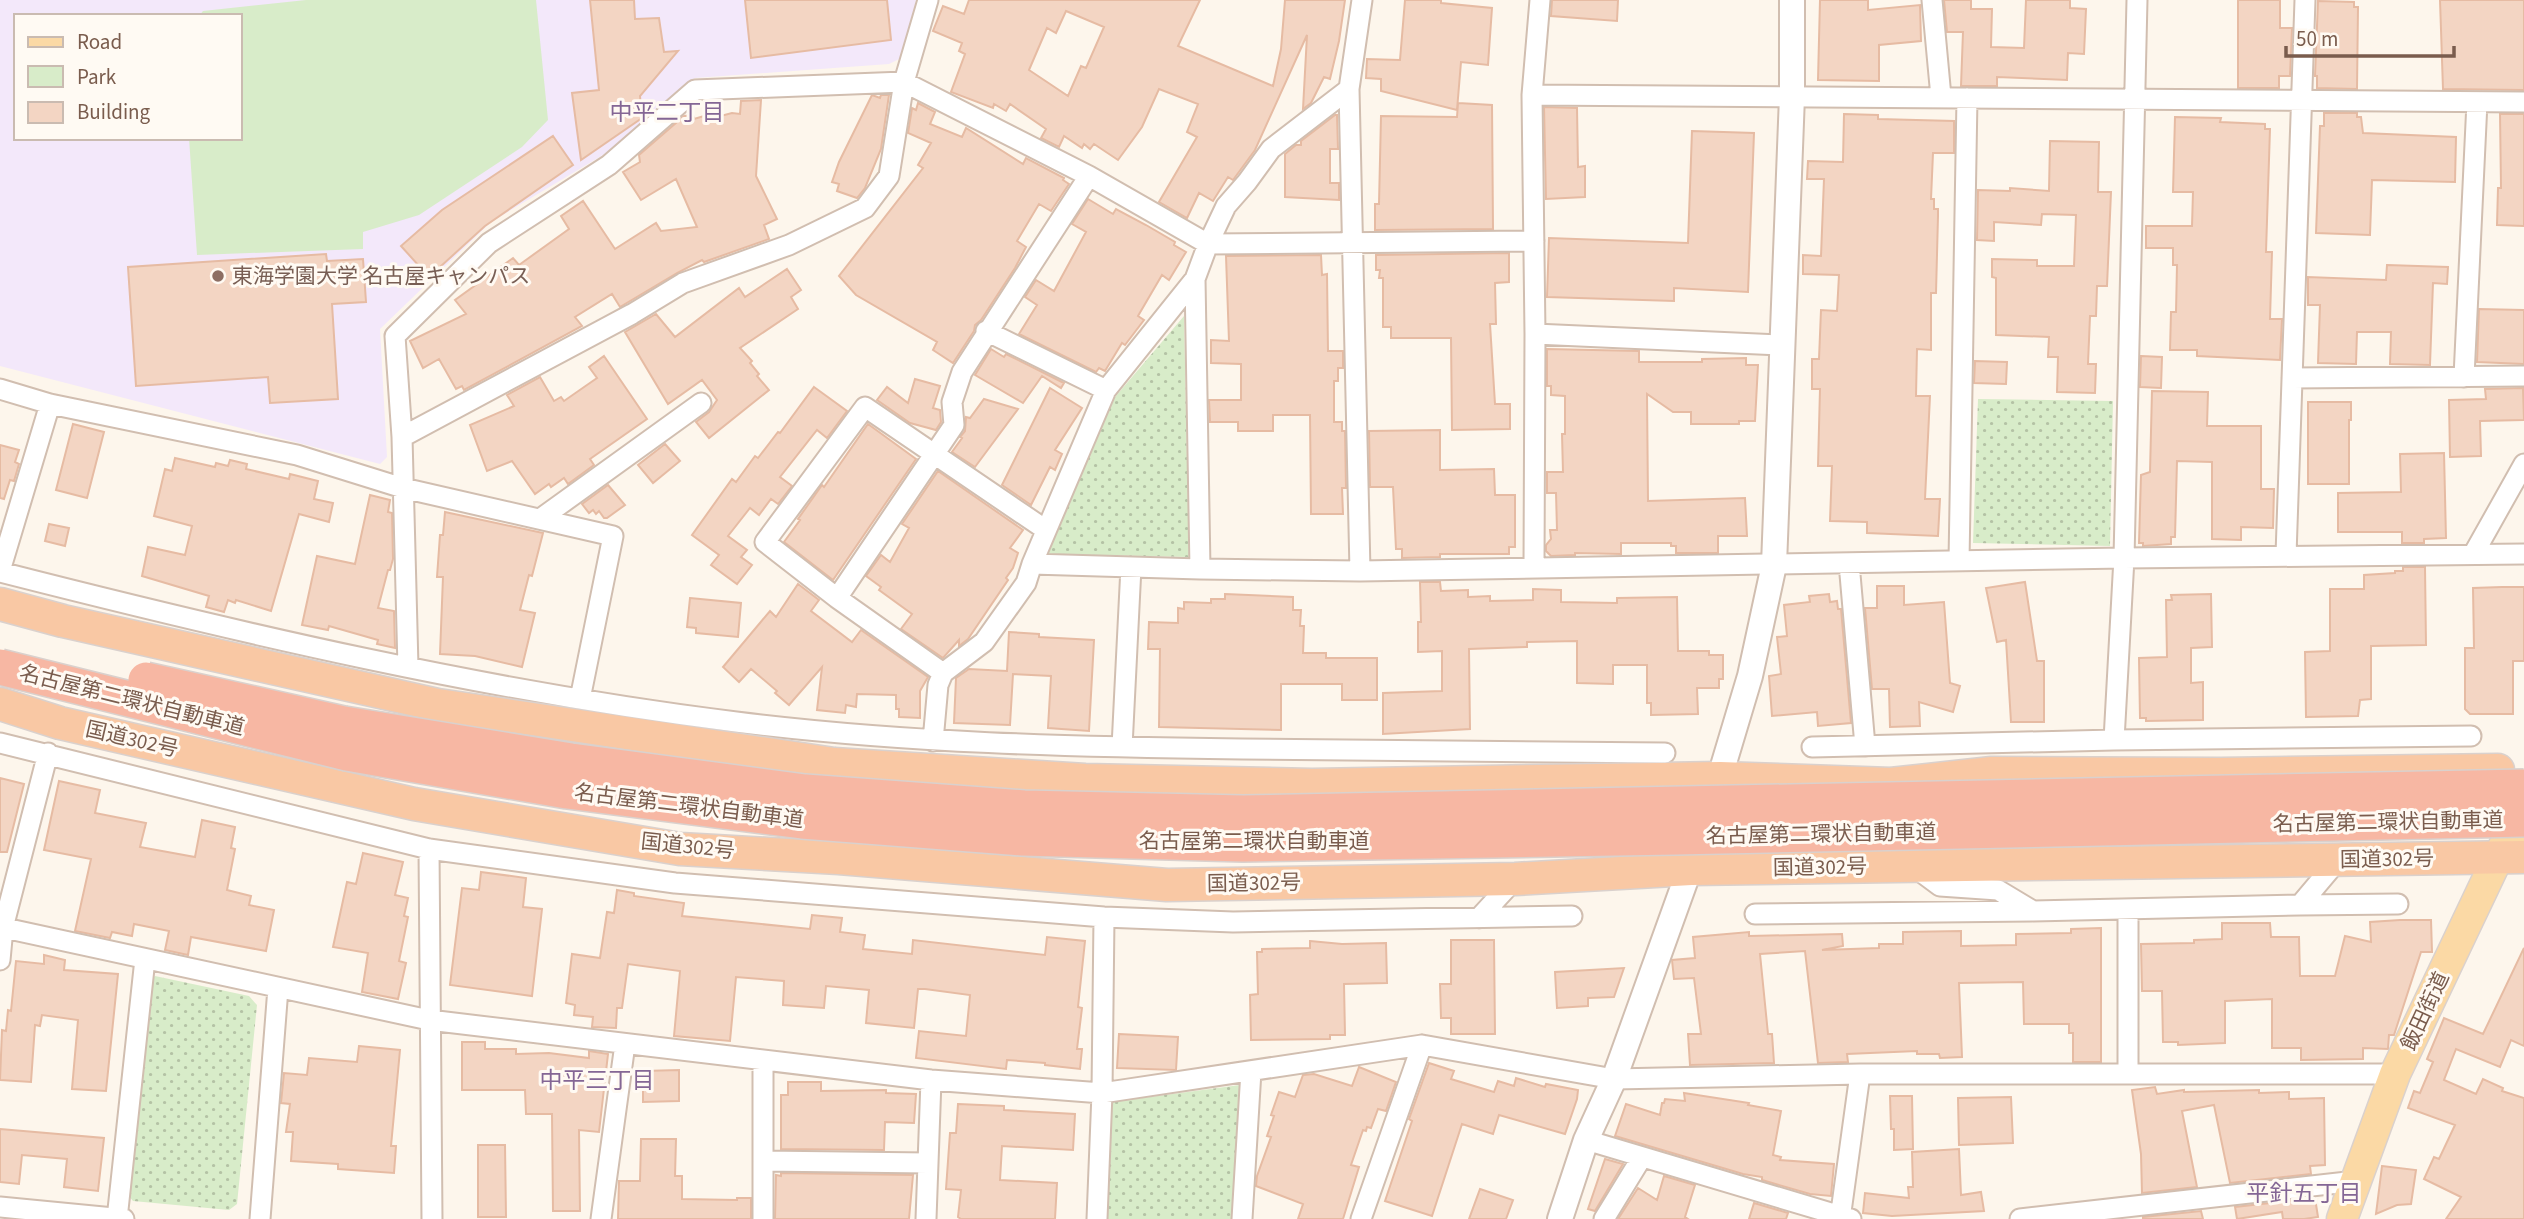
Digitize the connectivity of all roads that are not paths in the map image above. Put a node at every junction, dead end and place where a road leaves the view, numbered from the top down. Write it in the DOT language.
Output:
graph roads {
  1 [pos="928,0"];
  2 [pos="1362,0"];
  3 [pos="1540,0"];
  4 [pos="1792,0"];
  5 [pos="1933,0"];
  6 [pos="2137,0"];
  7 [pos="2305,0"];
  8 [pos="904,82"];
  9 [pos="1349,89"];
  10 [pos="1532,95"];
  11 [pos="1792,96"];
  12 [pos="1941,97"];
  13 [pos="1967,98"];
  14 [pos="2134,99"];
  15 [pos="2301,100"];
  16 [pos="2477,102"];
  17 [pos="2524,102"];
  18 [pos="1089,176"];
  19 [pos="1352,241"];
  20 [pos="1534,241"];
  21 [pos="1208,244"];
  22 [pos="1195,279"];
  23 [pos="986,331"];
  24 [pos="1535,334"];
  25 [pos="1782,345"];
  26 [pos="2524,376"];
  27 [pos="2463,377"];
  28 [pos="2292,378"];
  29 [pos="0,389"];
  30 [pos="1107,390"];
  31 [pos="701,402"];
  32 [pos="50,404"];
  33 [pos="402,437"];
  34 [pos="935,453"];
  35 [pos="2524,464"];
  36 [pos="403,488"];
  37 [pos="540,519"];
  38 [pos="1046,530"];
  39 [pos="2474,553"];
  40 [pos="2524,554"];
  41 [pos="2286,555"];
  42 [pos="2124,558"];
  43 [pos="1959,561"];
  44 [pos="1849,563"];
  45 [pos="1032,564"];
  46 [pos="1774,565"];
  47 [pos="1534,566"];
  48 [pos="1131,567"];
  49 [pos="1200,569"];
  50 [pos="1360,571"];
  51 [pos="0,572"];
  52 [pos="837,598"];
  53 [pos="0,604"];
  54 [pos="0,643"];
  55 [pos="0,667"];
  56 [pos="408,667"];
  57 [pos="943,673"];
  58 [pos="580,699"];
  59 [pos="0,704"];
  60 [pos="2471,736"];
  61 [pos="2199,738"];
  62 [pos="2115,740"];
  63 [pos="933,741"];
  64 [pos="2029,742"];
  65 [pos="0,743"];
  66 [pos="1865,746"];
  67 [pos="1122,747"];
  68 [pos="1812,747"];
  69 [pos="1398,751"];
  70 [pos="48,753"];
  71 [pos="1665,753"];
  72 [pos="2524,770"];
  73 [pos="2221,774"];
  74 [pos="1720,778"];
  75 [pos="1395,784"];
  76 [pos="1891,784"];
  77 [pos="2524,788"];
  78 [pos="2524,809"];
  79 [pos="2524,819"];
  80 [pos="429,849"];
  81 [pos="2511,857"];
  82 [pos="2338,860"];
  83 [pos="1913,866"];
  84 [pos="1691,869"];
  85 [pos="1515,878"];
  86 [pos="2398,904"];
  87 [pos="2300,905"];
  88 [pos="2128,909"];
  89 [pos="2033,911"];
  90 [pos="1755,914"];
  91 [pos="1572,916"];
  92 [pos="1104,917"];
  93 [pos="1479,918"];
  94 [pos="2,928"];
  95 [pos="145,959"];
  96 [pos="0,960"];
  97 [pos="278,988"];
  98 [pos="429,1020"];
  99 [pos="625,1044"];
  100 [pos="1422,1045"];
  101 [pos="763,1060"];
  102 [pos="1251,1071"];
  103 [pos="1860,1074"];
  104 [pos="2128,1074"];
  105 [pos="2395,1074"];
  106 [pos="1614,1079"];
  107 [pos="931,1080"];
  108 [pos="1102,1093"];
  109 [pos="1586,1140"];
  110 [pos="1642,1157"];
  111 [pos="763,1161"];
  112 [pos="928,1163"];
  113 [pos="2356,1181"];
  114 [pos="0,1207"];
  115 [pos="1844,1218"];
  116 [pos="117,1219"];
  117 [pos="124,1219"];
  118 [pos="260,1219"];
  119 [pos="432,1219"];
  120 [pos="601,1219"];
  121 [pos="763,1219"];
  122 [pos="926,1219"];
  123 [pos="1097,1219"];
  124 [pos="1242,1219"];
  125 [pos="1361,1219"];
  126 [pos="1560,1219"];
  127 [pos="1604,1219"];
  128 [pos="2020,1219"];
  129 [pos="2342,1219"];
  1 -- 8 [label="street"];
  2 -- 9 [label="street"];
  3 -- 10 [label="street"];
  4 -- 11 [label="street"];
  5 -- 12 [label="street"];
  6 -- 14 [label="street"];
  7 -- 15 [label="street"];
  8 -- 18 [label="street"];
  8 -- 33 [label="street"];
  8 -- 33 [label="street"];
  9 -- 19 [label="street"];
  9 -- 21 [label="street"];
  10 -- 11 [label="street"];
  10 -- 20 [label="street"];
  11 -- 12 [label="street"];
  11 -- 25 [label="street"];
  12 -- 13 [label="street"];
  13 -- 14 [label="street"];
  13 -- 43 [label="street"];
  14 -- 15 [label="street"];
  14 -- 42 [label="street"];
  15 -- 16 [label="street"];
  15 -- 28 [label="street"];
  16 -- 17 [label="street"];
  16 -- 27 [label="street"];
  18 -- 21 [label="street"];
  18 -- 23 [label="street"];
  19 -- 20 [label="street"];
  19 -- 21 [label="street"];
  19 -- 50 [label="street"];
  20 -- 24 [label="street"];
  21 -- 22 [label="street"];
  22 -- 30 [label="street"];
  22 -- 49 [label="street"];
  23 -- 30 [label="street"];
  23 -- 34 [label="street"];
  24 -- 25 [label="street"];
  24 -- 47 [label="street"];
  25 -- 46 [label="street"];
  26 -- 27 [label="street"];
  27 -- 28 [label="street"];
  28 -- 41 [label="street"];
  29 -- 32 [label="street"];
  30 -- 38 [label="street"];
  31 -- 37 [label="street"];
  32 -- 36 [label="street"];
  32 -- 51 [label="street"];
  33 -- 36 [label="street"];
  34 -- 38 [label="street"];
  34 -- 52 [label="street"];
  34 -- 52 [label="street"];
  35 -- 39 [label="street"];
  36 -- 37 [label="street"];
  36 -- 56 [label="street"];
  37 -- 58 [label="street"];
  38 -- 45 [label="street"];
  39 -- 40 [label="street"];
  39 -- 41 [label="street"];
  41 -- 42 [label="street"];
  42 -- 43 [label="street"];
  42 -- 62 [label="street"];
  43 -- 44 [label="street"];
  44 -- 46 [label="street"];
  44 -- 66 [label="street"];
  45 -- 48 [label="street"];
  45 -- 57 [label="street"];
  46 -- 47 [label="street"];
  46 -- 74 [label="street"];
  47 -- 50 [label="street"];
  48 -- 49 [label="street"];
  48 -- 67 [label="street"];
  49 -- 50 [label="street"];
  51 -- 56 [label="street"];
  52 -- 57 [label="street"];
  53 -- 75 [label="highway"];
  54 -- 77 [label="highway, 名古屋第二環状自動車道, bridge"];
  55 -- 79 [label="highway, 名古屋第二環状自動車道, bridge"];
  56 -- 58 [label="street"];
  57 -- 63 [label="street"];
  58 -- 63 [label="street"];
  59 -- 85 [label="highway, 国道302号"];
  60 -- 61 [label="street"];
  61 -- 62 [label="street"];
  61 -- 73 [label="street"];
  62 -- 64 [label="street"];
  63 -- 67 [label="street"];
  64 -- 66 [label="street"];
  64 -- 76 [label="street"];
  65 -- 70 [label="street"];
  66 -- 68 [label="street"];
  67 -- 69 [label="street"];
  69 -- 71 [label="street"];
  69 -- 75 [label="street"];
  70 -- 80 [label="street"];
  70 -- 94 [label="street"];
  72 -- 73 [label="highway"];
  73 -- 76 [label="highway"];
  74 -- 75 [label="highway"];
  74 -- 76 [label="highway"];
  74 -- 84 [label="street"];
  78 -- 81 [label="main road, 飯田街道"];
  80 -- 92 [label="street"];
  80 -- 98 [label="street"];
  81 -- 82 [label="highway, 国道302号"];
  81 -- 105 [label="main road, 飯田街道"];
  82 -- 83 [label="highway, 国道302号"];
  82 -- 87 [label="street"];
  83 -- 84 [label="highway, 国道302号"];
  83 -- 89 [label="street"];
  84 -- 85 [label="highway, 国道302号"];
  84 -- 106 [label="street"];
  85 -- 93 [label="street"];
  86 -- 87 [label="street"];
  87 -- 88 [label="street"];
  88 -- 89 [label="street"];
  88 -- 104 [label="street"];
  89 -- 90 [label="street"];
  91 -- 93 [label="street"];
  92 -- 93 [label="street"];
  92 -- 108 [label="street"];
  94 -- 95 [label="street"];
  94 -- 96 [label="street"];
  95 -- 97 [label="street"];
  95 -- 116 [label="street"];
  97 -- 98 [label="street"];
  97 -- 118 [label="street"];
  98 -- 99 [label="street"];
  98 -- 119 [label="street"];
  99 -- 101 [label="street"];
  99 -- 120 [label="street"];
  100 -- 102 [label="street"];
  100 -- 106 [label="street"];
  100 -- 125 [label="street"];
  101 -- 107 [label="street"];
  101 -- 111 [label="street"];
  102 -- 108 [label="street"];
  102 -- 124 [label="street"];
  103 -- 104 [label="street"];
  103 -- 106 [label="street"];
  103 -- 115 [label="street"];
  104 -- 105 [label="street"];
  105 -- 113 [label="main road, 飯田街道"];
  106 -- 109 [label="street"];
  107 -- 108 [label="street"];
  107 -- 112 [label="street"];
  108 -- 123 [label="street"];
  109 -- 110 [label="street"];
  109 -- 126 [label="street"];
  110 -- 115 [label="street"];
  110 -- 127 [label="street"];
  111 -- 112 [label="street"];
  111 -- 121 [label="street"];
  112 -- 122 [label="street"];
  113 -- 128 [label="street"];
  113 -- 129 [label="main road, 飯田街道"];
  114 -- 116 [label="street"];
  116 -- 117 [label="street"];
}
